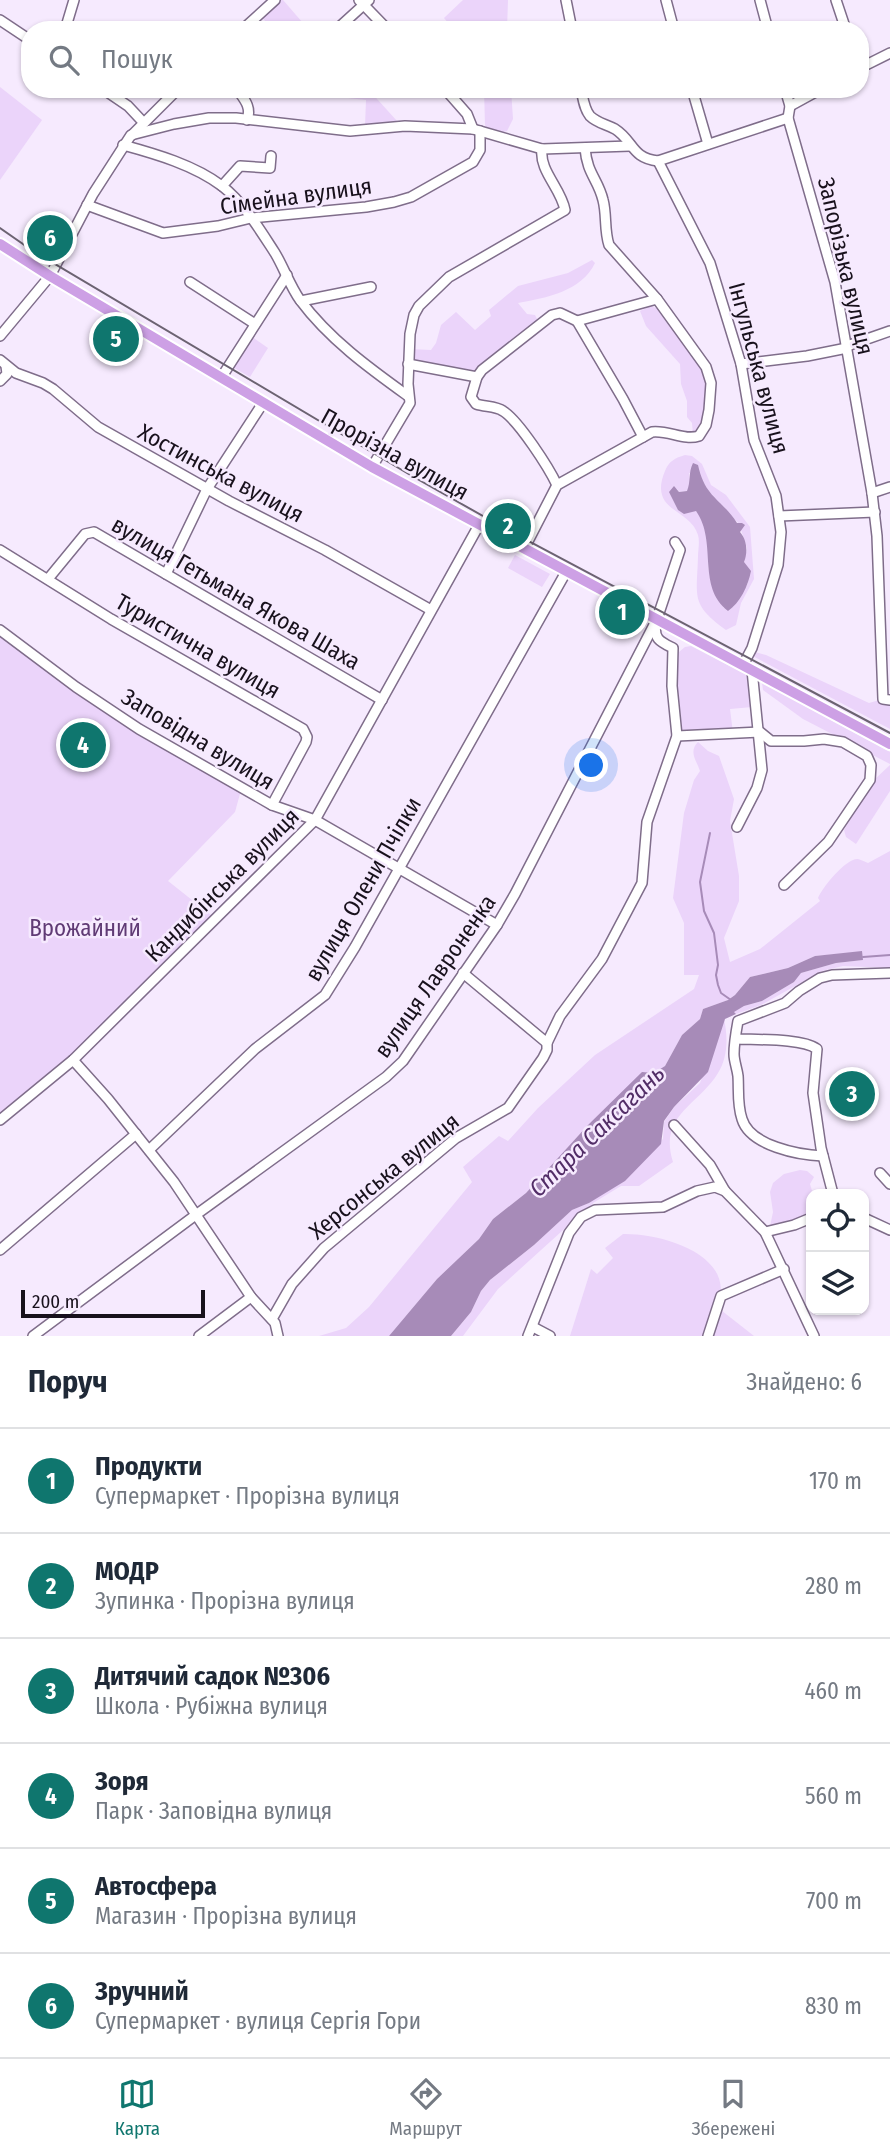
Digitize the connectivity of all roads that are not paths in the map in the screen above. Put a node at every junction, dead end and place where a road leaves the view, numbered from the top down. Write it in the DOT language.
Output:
graph roads {
  1 [pos="74,0"];
  2 [pos="566,0"];
  3 [pos="666,0"];
  4 [pos="760,0"];
  5 [pos="836,0"];
  6 [pos="269,2"];
  7 [pos="364,2"];
  8 [pos="0,20"];
  9 [pos="68,21"];
  10 [pos="251,21"];
  11 [pos="345,21"];
  12 [pos="380,21"];
  13 [pos="570,21"];
  14 [pos="672,21"];
  15 [pos="766,21"];
  16 [pos="843,21"];
  17 [pos="21,34"];
  18 [pos="890,53"];
  19 [pos="869,64"];
  20 [pos="116,98"];
  21 [pos="168,98"];
  22 [pos="243,98"];
  23 [pos="453,98"];
  24 [pos="583,98"];
  25 [pos="695,98"];
  26 [pos="788,98"];
  27 [pos="805,98"];
  28 [pos="790,106"];
  29 [pos="788,118"];
  30 [pos="247,120"];
  31 [pos="143,122"];
  32 [pos="477,130"];
  33 [pos="131,135"];
  34 [pos="708,144"];
  35 [pos="123,145"];
  36 [pos="630,146"];
  37 [pos="585,148"];
  38 [pos="542,149"];
  39 [pos="271,156"];
  40 [pos="658,162"];
  41 [pos="222,186"];
  42 [pos="87,205"];
  43 [pos="251,218"];
  44 [pos="0,244"];
  45 [pos="286,275"];
  46 [pos="50,276"];
  47 [pos="190,282"];
  48 [pos="371,287"];
  49 [pos="657,299"];
  50 [pos="301,301"];
  51 [pos="577,321"];
  52 [pos="255,324"];
  53 [pos="890,331"];
  54 [pos="0,336"];
  55 [pos="847,347"];
  56 [pos="3,363"];
  57 [pos="408,364"];
  58 [pos="741,364"];
  59 [pos="477,377"];
  60 [pos="221,378"];
  61 [pos="0,381"];
  62 [pos="408,396"];
  63 [pos="263,403"];
  64 [pos="643,437"];
  65 [pos="372,467"];
  66 [pos="556,485"];
  67 [pos="890,487"];
  68 [pos="208,489"];
  69 [pos="872,493"];
  70 [pos="874,512"];
  71 [pos="779,516"];
  72 [pos="479,525"];
  73 [pos="675,542"];
  74 [pos="524,549"];
  75 [pos="0,550"];
  76 [pos="566,572"];
  77 [pos="166,574"];
  78 [pos="48,579"];
  79 [pos="431,610"];
  80 [pos="657,619"];
  81 [pos="0,630"];
  82 [pos="678,631"];
  83 [pos="673,648"];
  84 [pos="748,667"];
  85 [pos="382,700"];
  86 [pos="890,700"];
  87 [pos="760,732"];
  88 [pos="677,737"];
  89 [pos="890,744"];
  90 [pos="272,805"];
  91 [pos="315,820"];
  92 [pos="737,827"];
  93 [pos="399,869"];
  94 [pos="783,885"];
  95 [pos="497,925"];
  96 [pos="463,973"];
  97 [pos="890,973"];
  98 [pos="736,1039"];
  99 [pos="547,1043"];
  100 [pos="73,1060"];
  101 [pos="0,1120"];
  102 [pos="674,1125"];
  103 [pos="136,1134"];
  104 [pos="149,1150"];
  105 [pos="823,1156"];
  106 [pos="880,1173"];
  107 [pos="890,1184"];
  108 [pos="832,1189"];
  109 [pos="725,1191"];
  110 [pos="197,1214"];
  111 [pos="806,1220"];
  112 [pos="869,1221"];
  113 [pos="890,1230"];
  114 [pos="765,1232"];
  115 [pos="0,1250"];
  116 [pos="784,1269"];
  117 [pos="251,1297"];
  118 [pos="273,1321"];
  119 [pos="530,1331"];
  120 [pos="708,1335"];
  121 [pos="33,1336"];
  122 [pos="199,1336"];
  123 [pos="278,1336"];
  124 [pos="550,1336"];
  125 [pos="814,1336"];
  1 -- 9 [label="street"];
  2 -- 13 [label="street"];
  3 -- 14 [label="street"];
  4 -- 15 [label="street"];
  5 -- 16 [label="street"];
  6 -- 10 [label="street"];
  7 -- 11 [label="street"];
  7 -- 12 [label="street"];
  8 -- 17 [label="street"];
  18 -- 19 [label="street"];
  20 -- 31 [label="street"];
  21 -- 31 [label="street"];
  22 -- 30 [label="street"];
  23 -- 32 [label="street"];
  24 -- 36 [label="street"];
  25 -- 34 [label="street"];
  26 -- 28 [label="street, Запорізька вулиця"];
  27 -- 28 [label="street"];
  28 -- 29 [label="street, Запорізька вулиця"];
  29 -- 34 [label="street"];
  29 -- 55 [label="street, Запорізька вулиця"];
  30 -- 32 [label="street"];
  30 -- 33 [label="street"];
  31 -- 33 [label="street"];
  32 -- 38 [label="street"];
  32 -- 43 [label="street, Сімейна вулиця"];
  33 -- 35 [label="street"];
  34 -- 40 [label="street"];
  35 -- 41 [label="street"];
  35 -- 42 [label="street"];
  36 -- 37 [label="street"];
  36 -- 40 [label="street"];
  37 -- 38 [label="street"];
  37 -- 49 [label="street"];
  38 -- 57 [label="street"];
  39 -- 41 [label="street"];
  40 -- 58 [label="street, Інгульська вулиця"];
  41 -- 43 [label="street"];
  42 -- 43 [label="street, Сімейна вулиця"];
  42 -- 46 [label="street"];
  43 -- 45 [label="street"];
  44 -- 46 [label="main road, Прорізна вулиця"];
  45 -- 50 [label="street"];
  45 -- 52 [label="street"];
  46 -- 54 [label="street"];
  46 -- 60 [label="main road, Прорізна вулиця"];
  47 -- 52 [label="street"];
  48 -- 50 [label="street"];
  49 -- 51 [label="street"];
  49 -- 64 [label="street"];
  50 -- 62 [label="street"];
  51 -- 59 [label="street"];
  51 -- 64 [label="street"];
  52 -- 60 [label="street"];
  53 -- 55 [label="street"];
  55 -- 58 [label="street"];
  55 -- 69 [label="street, Запорізька вулиця"];
  56 -- 61 [label="street"];
  56 -- 68 [label="street, Хостинська вулиця"];
  57 -- 59 [label="street"];
  57 -- 62 [label="street"];
  58 -- 71 [label="street, Інгульська вулиця"];
  59 -- 66 [label="street"];
  60 -- 63 [label="main road, Прорізна вулиця"];
  62 -- 65 [label="street"];
  63 -- 65 [label="main road, Прорізна вулиця"];
  63 -- 68 [label="street"];
  64 -- 66 [label="street"];
  65 -- 72 [label="main road, Прорізна вулиця"];
  66 -- 74 [label="street"];
  67 -- 69 [label="street"];
  68 -- 77 [label="street"];
  68 -- 79 [label="street, Хостинська вулиця"];
  69 -- 70 [label="street, Запорізька вулиця"];
  70 -- 71 [label="street"];
  70 -- 86 [label="street, Запорізька вулиця"];
  71 -- 84 [label="street, Інгульська вулиця"];
  72 -- 74 [label="main road, Прорізна вулиця"];
  72 -- 79 [label="street, Кандибінська вулиця"];
  73 -- 80 [label="street, вулиця Лавроненка"];
  74 -- 76 [label="main road, Прорізна вулиця"];
  75 -- 78 [label="street, Туристична вулиця"];
  76 -- 80 [label="main road, Прорізна вулиця"];
  76 -- 93 [label="street, вулиця Олени Пчілки"];
  77 -- 78 [label="street, вулиця Гетьмана Якова Шаха"];
  77 -- 85 [label="street, вулиця Гетьмана Якова Шаха"];
  78 -- 90 [label="street, Туристична вулиця"];
  79 -- 85 [label="street, Кандибінська вулиця"];
  80 -- 82 [label="main road, Прорізна вулиця"];
  80 -- 83 [label="street"];
  80 -- 95 [label="street, вулиця Лавроненка"];
  81 -- 90 [label="street, Заповідна вулиця"];
  82 -- 83 [label="street, Херсонська вулиця"];
  82 -- 84 [label="main road, Прорізна вулиця"];
  83 -- 88 [label="street, Херсонська вулиця"];
  84 -- 87 [label="street, Інгульська вулиця"];
  84 -- 89 [label="main road, Прорізна вулиця"];
  85 -- 91 [label="street, Кандибінська вулиця"];
  87 -- 88 [label="street"];
  87 -- 92 [label="street, Інгульська вулиця"];
  87 -- 94 [label="street"];
  88 -- 99 [label="street, Херсонська вулиця"];
  90 -- 91 [label="street, Заповідна вулиця"];
  91 -- 93 [label="street, Заповідна вулиця"];
  91 -- 100 [label="street, Кандибінська вулиця"];
  93 -- 95 [label="street, Заповідна вулиця"];
  93 -- 104 [label="street, вулиця Олени Пчілки"];
  95 -- 96 [label="street, вулиця Лавроненка"];
  96 -- 99 [label="street"];
  96 -- 110 [label="street, вулиця Лавроненка"];
  97 -- 98 [label="street"];
  98 -- 105 [label="street"];
  98 -- 105 [label="street"];
  99 -- 118 [label="street, Херсонська вулиця"];
  100 -- 101 [label="street, Кандибінська вулиця"];
  100 -- 103 [label="street"];
  102 -- 109 [label="street"];
  103 -- 104 [label="street"];
  103 -- 115 [label="street"];
  104 -- 110 [label="street"];
  105 -- 108 [label="street"];
  106 -- 107 [label="street"];
  109 -- 114 [label="street"];
  109 -- 119 [label="street"];
  110 -- 117 [label="street"];
  110 -- 121 [label="street, вулиця Лавроненка"];
  111 -- 114 [label="street"];
  112 -- 113 [label="street"];
  114 -- 116 [label="street"];
  116 -- 120 [label="street"];
  116 -- 125 [label="street"];
  117 -- 118 [label="street"];
  117 -- 122 [label="street"];
  118 -- 123 [label="street"];
  119 -- 124 [label="street"];
}
